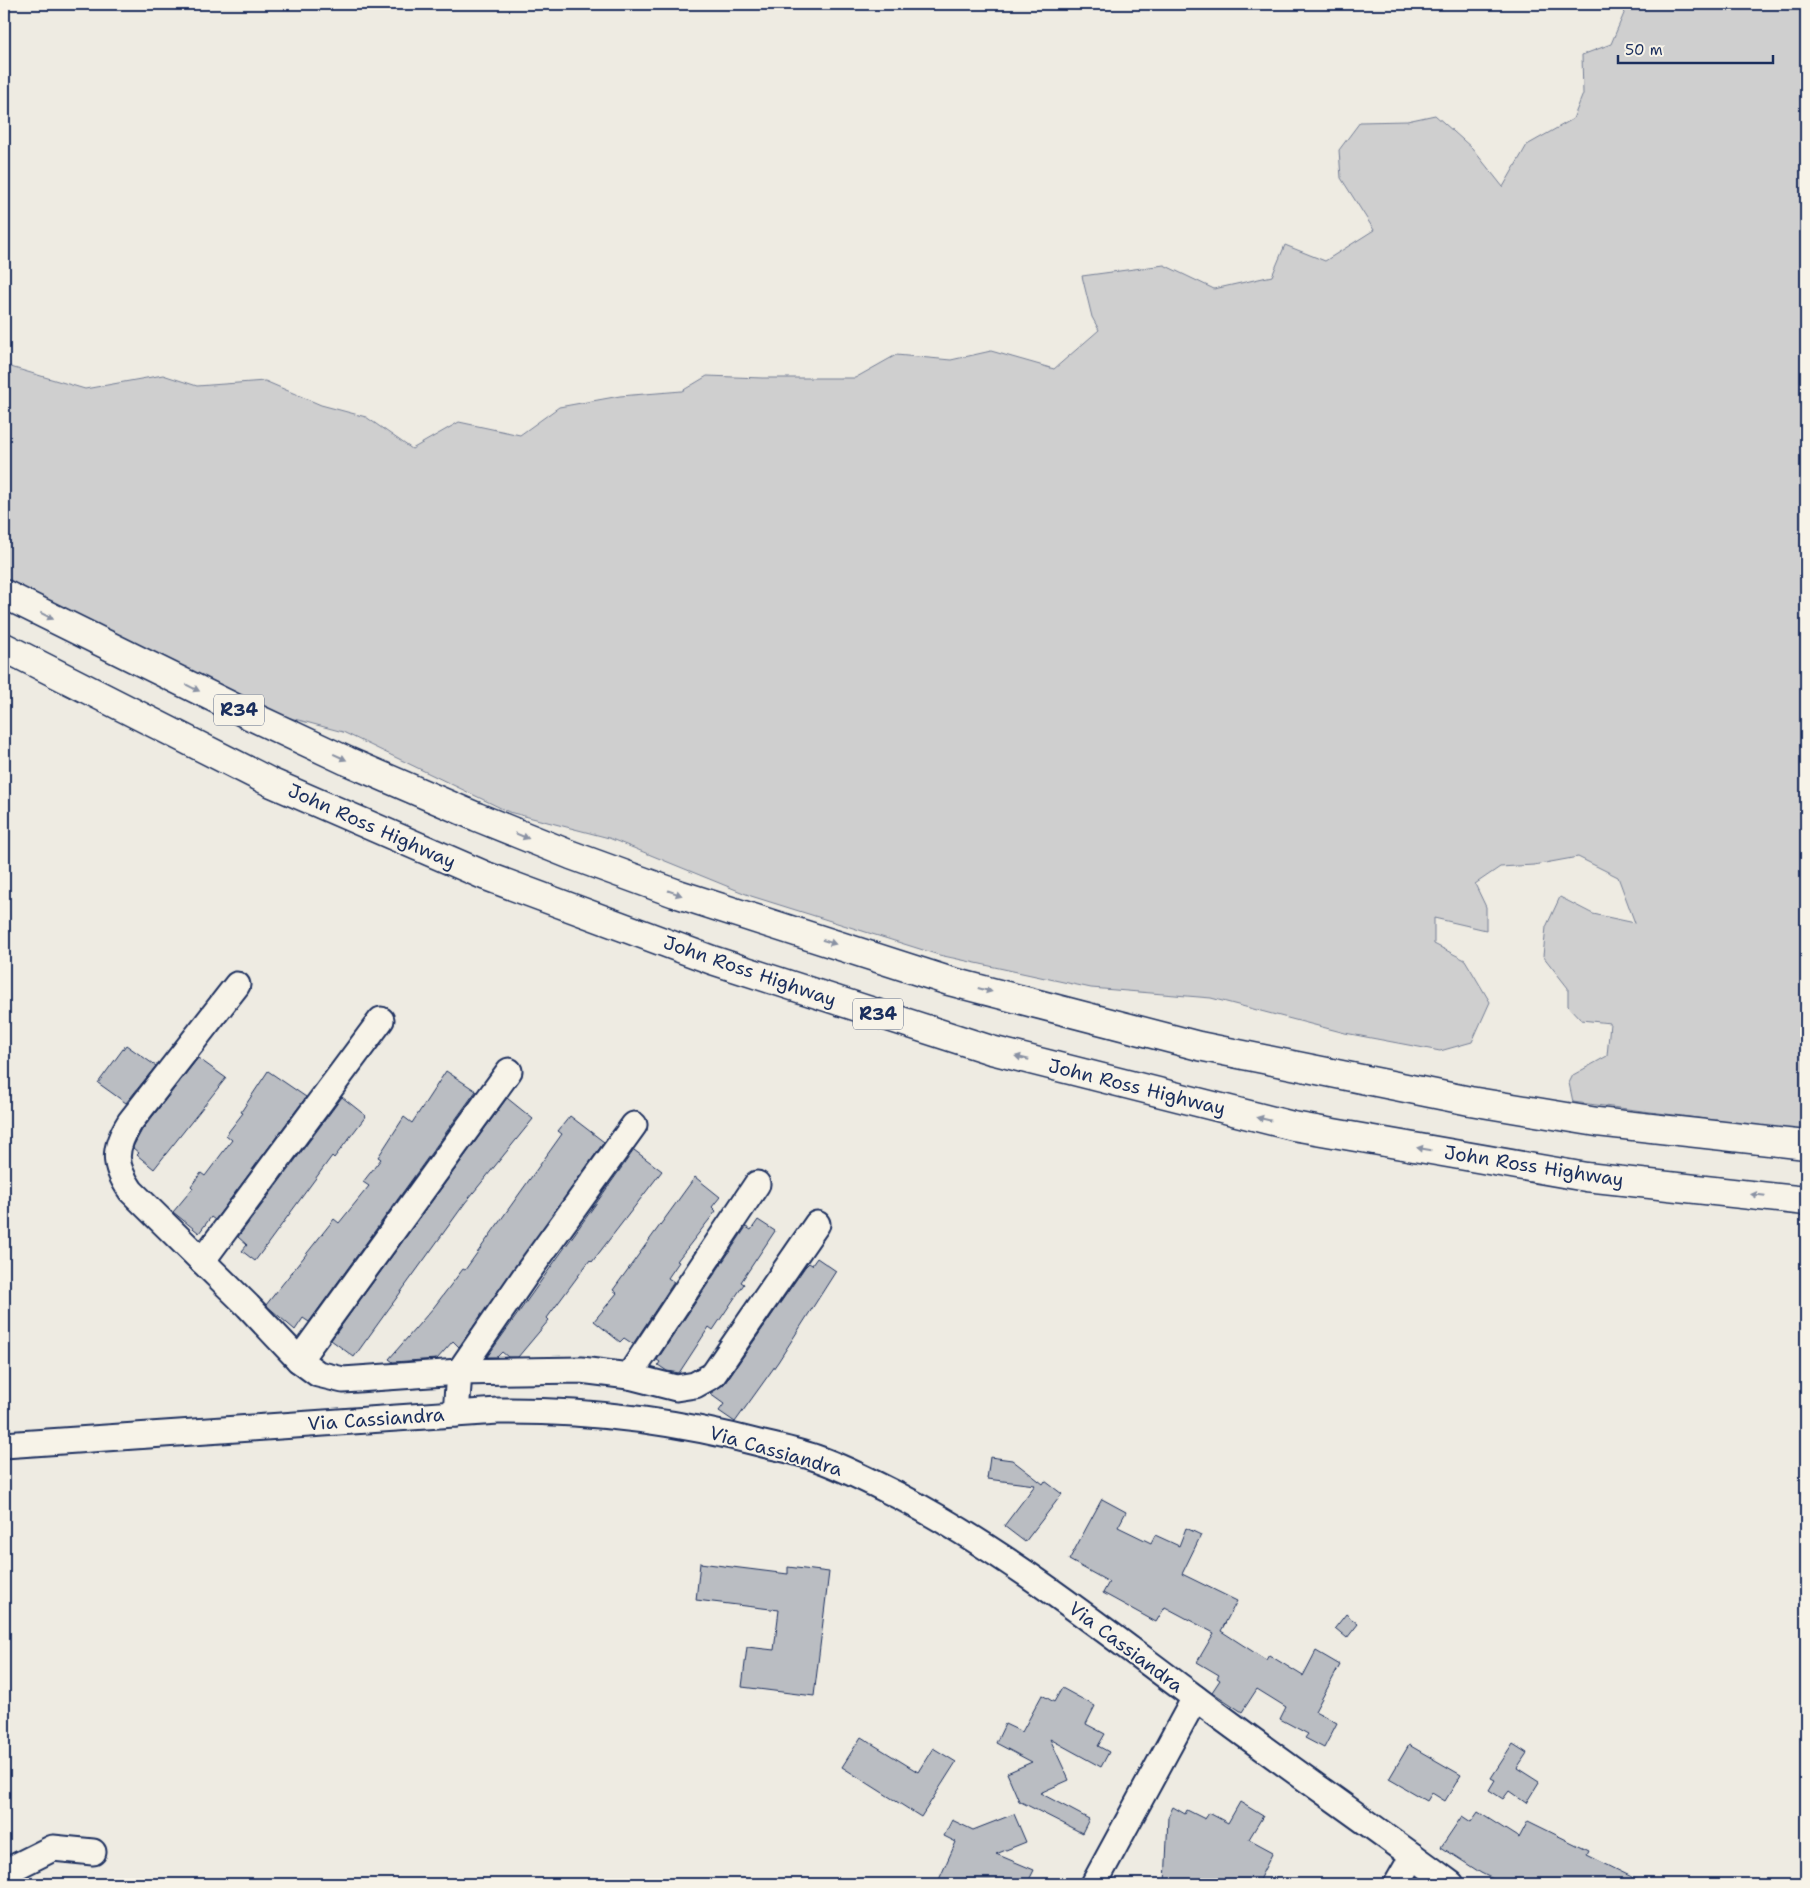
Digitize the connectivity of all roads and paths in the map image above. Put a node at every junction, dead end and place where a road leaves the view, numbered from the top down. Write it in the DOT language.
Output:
graph roads {
  1 [pos="4,594"];
  2 [pos="4,647"];
  3 [pos="237,985"];
  4 [pos="381,1020"];
  5 [pos="509,1071"];
  6 [pos="634,1125"];
  7 [pos="1806,1145"];
  8 [pos="757,1184"];
  9 [pos="1806,1200"];
  10 [pos="817,1224"];
  11 [pos="202,1261"];
  12 [pos="299,1360"];
  13 [pos="459,1372"];
  14 [pos="629,1376"];
  15 [pos="456,1414"];
  16 [pos="4,1445"];
  17 [pos="1195,1698"];
  18 [pos="92,1852"];
  19 [pos="1413,1856"];
  20 [pos="5,1884"];
  21 [pos="1094,1884"];
  22 [pos="1397,1884"];
  23 [pos="1451,1884"];
  1 -- 7 [label="main road, R34, one-way"];
  9 -- 2 [label="main road, John Ross Highway / R34, one-way"];
  3 -- 11 [label="street"];
  4 -- 11 [label="street"];
  5 -- 12 [label="street"];
  6 -- 13 [label="street"];
  8 -- 14 [label="street"];
  10 -- 14 [label="street"];
  11 -- 12 [label="street"];
  12 -- 13 [label="street"];
  13 -- 14 [label="street"];
  13 -- 15 [label="street"];
  15 -- 16 [label="street, Via Cassiandra"];
  15 -- 17 [label="street, Via Cassiandra"];
  17 -- 19 [label="street, Via Cassiandra"];
  17 -- 21 [label="street"];
  18 -- 20 [label="street"];
  19 -- 22 [label="street"];
  19 -- 23 [label="street, Via Cassiandra"];
}
